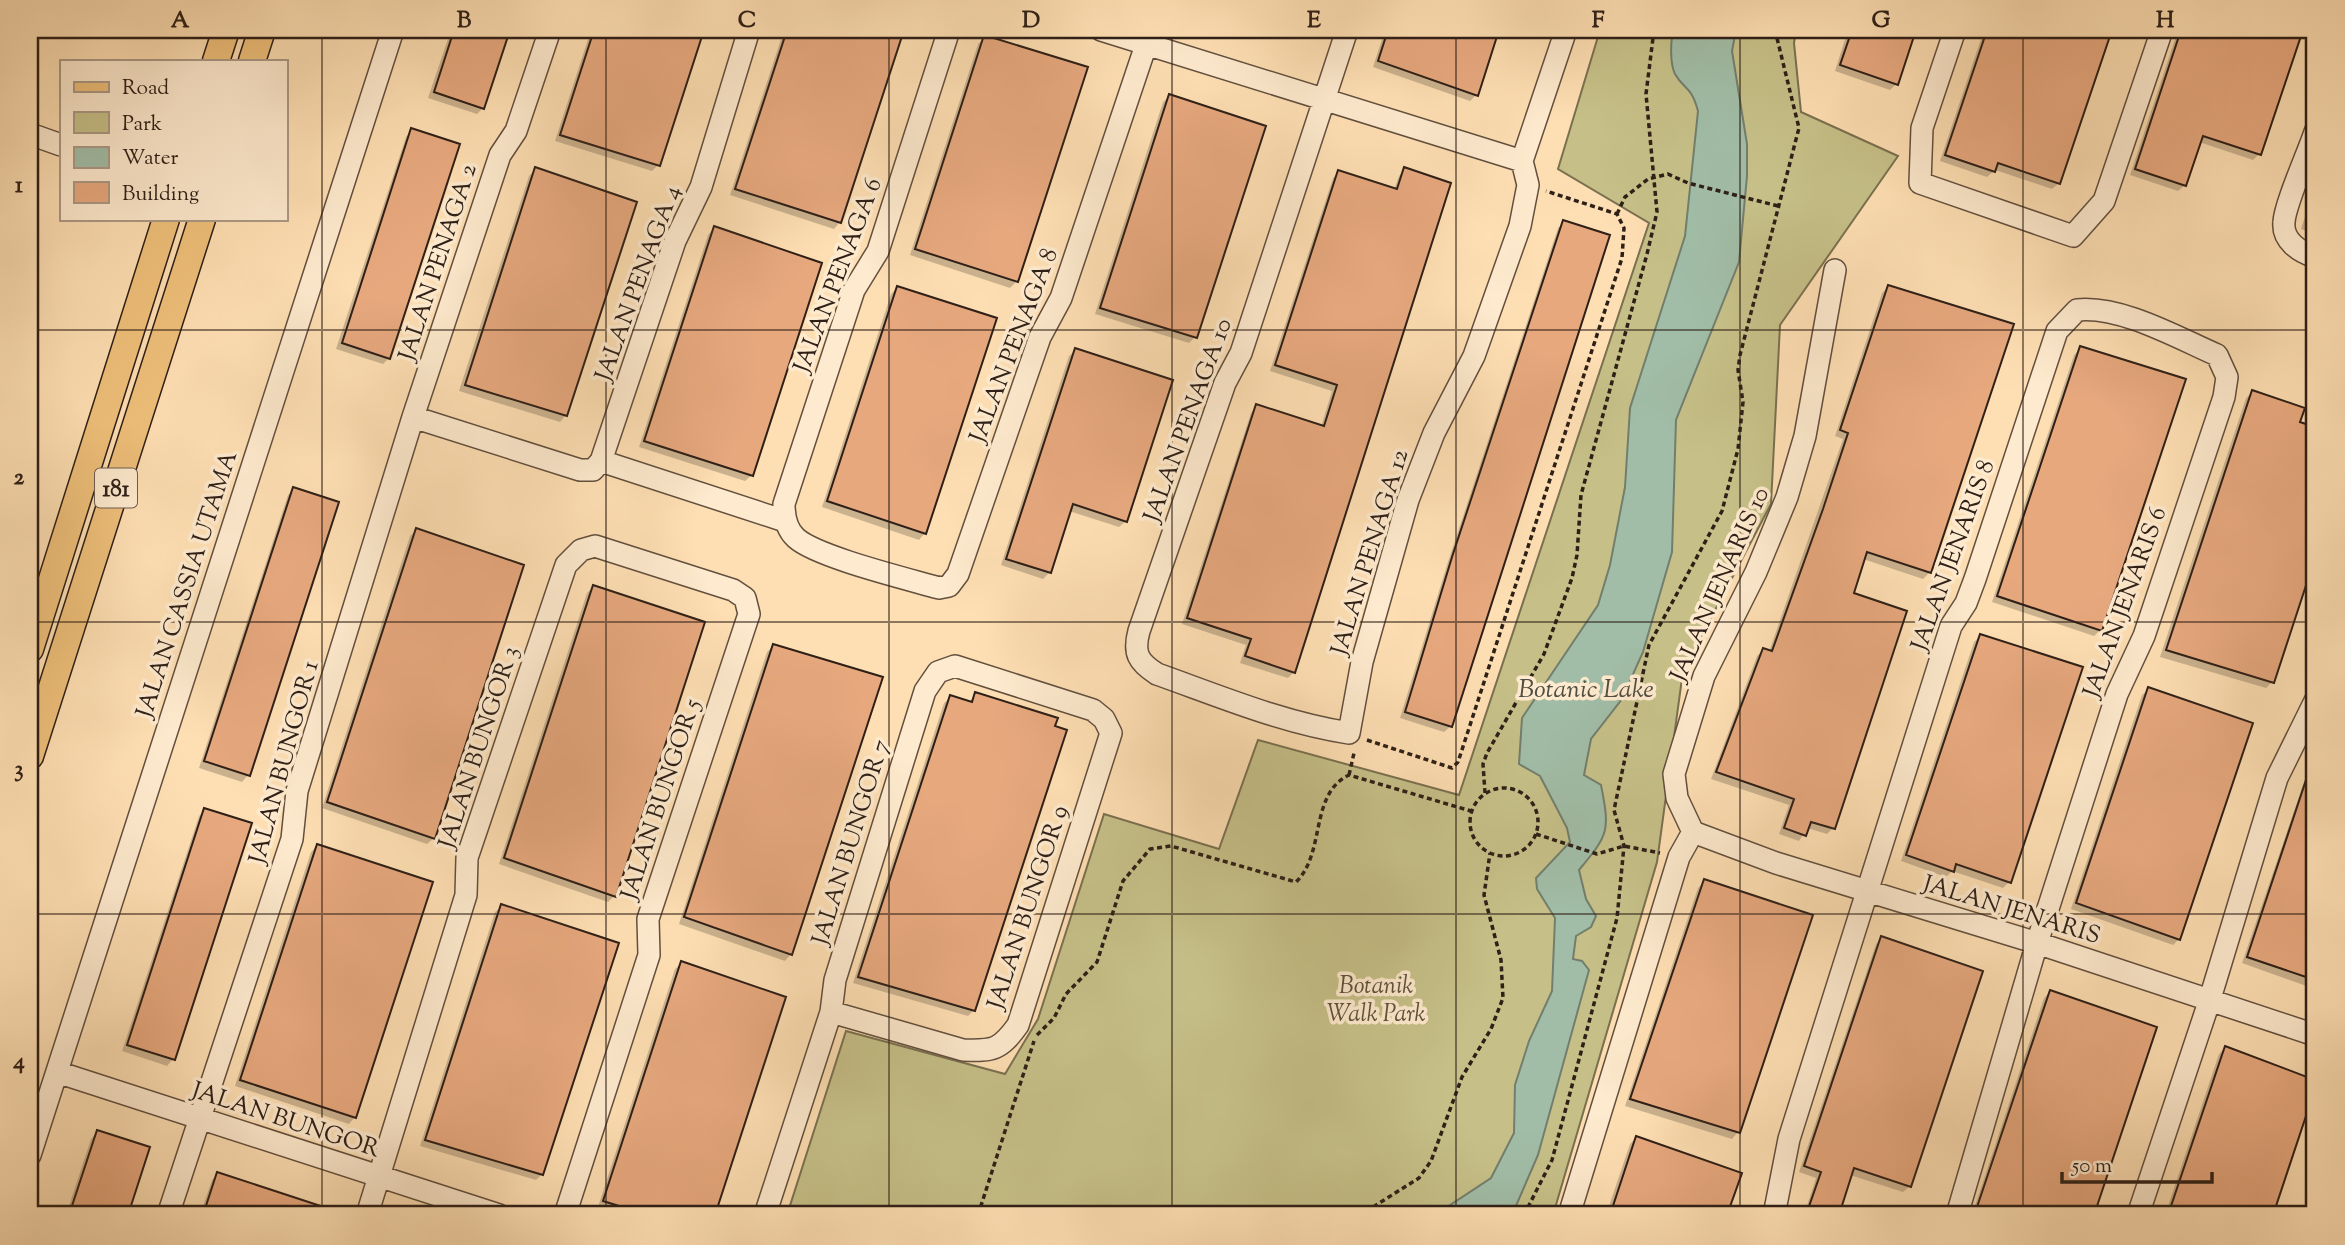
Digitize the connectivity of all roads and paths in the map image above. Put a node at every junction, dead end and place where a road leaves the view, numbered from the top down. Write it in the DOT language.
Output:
graph roads {
  1 [pos="226,30"];
  2 [pos="262,30"];
  3 [pos="393,30"];
  4 [pos="550,30"];
  5 [pos="750,30"];
  6 [pos="949,30"];
  7 [pos="1101,30"];
  8 [pos="1348,30"];
  9 [pos="1566,30"];
  10 [pos="1654,30"];
  11 [pos="1775,30"];
  12 [pos="1955,30"];
  13 [pos="2162,30"];
  14 [pos="1149,37"];
  15 [pos="216,60"];
  16 [pos="252,60"];
  17 [pos="1325,97"];
  18 [pos="2315,132"];
  19 [pos="30,134"];
  20 [pos="60,145"];
  21 [pos="1522,161"];
  22 [pos="1655,178"];
  23 [pos="1528,185"];
  24 [pos="1778,206"];
  25 [pos="1617,214"];
  26 [pos="166,220"];
  27 [pos="202,220"];
  28 [pos="2309,255"];
  29 [pos="1835,270"];
  30 [pos="2144,324"];
  31 [pos="413,417"];
  32 [pos="601,460"];
  33 [pos="785,521"];
  34 [pos="670,570"];
  35 [pos="30,649"];
  36 [pos="2315,701"];
  37 [pos="1111,733"];
  38 [pos="1353,735"];
  39 [pos="30,756"];
  40 [pos="1349,775"];
  41 [pos="1485,793"];
  42 [pos="1471,811"];
  43 [pos="1693,832"];
  44 [pos="1536,834"];
  45 [pos="1624,846"];
  46 [pos="1490,853"];
  47 [pos="1679,857"];
  48 [pos="1868,891"];
  49 [pos="2037,943"];
  50 [pos="2209,1002"];
  51 [pos="831,1012"];
  52 [pos="1026,1031"];
  53 [pos="2315,1035"];
  54 [pos="57,1072"];
  55 [pos="200,1119"];
  56 [pos="30,1155"];
  57 [pos="379,1177"];
  58 [pos="168,1215"];
  59 [pos="366,1215"];
  60 [pos="499,1215"];
  61 [pos="565,1215"];
  62 [pos="765,1215"];
  63 [pos="978,1215"];
  64 [pos="1371,1215"];
  65 [pos="1524,1215"];
  66 [pos="1569,1215"];
  67 [pos="1774,1215"];
  68 [pos="1957,1215"];
  69 [pos="2138,1215"];
  1 -- 15 [label="main road"];
  2 -- 16 [label="main road"];
  3 -- 54 [label="street, JALAN CASSIA UTAMA"];
  4 -- 31 [label="street, JALAN PENAGA 2"];
  5 -- 32 [label="street, JALAN PENAGA 4"];
  6 -- 33 [label="street, JALAN PENAGA 6"];
  7 -- 14 [label="street"];
  8 -- 17 [label="street, JALAN PENAGA 10"];
  9 -- 21 [label="street"];
  10 -- 22 [label="path"];
  11 -- 24 [label="path"];
  12 -- 13 [label="street"];
  14 -- 17 [label="street"];
  14 -- 33 [label="street, JALAN PENAGA 8"];
  17 -- 21 [label="street"];
  17 -- 38 [label="street, JALAN PENAGA 10"];
  18 -- 28 [label="street"];
  19 -- 20 [label="street"];
  21 -- 23 [label="street, JALAN PENAGA 12"];
  22 -- 24 [label="path"];
  22 -- 25 [label="path"];
  22 -- 41 [label="path"];
  23 -- 25 [label="path"];
  23 -- 38 [label="street, JALAN PENAGA 12"];
  24 -- 45 [label="path"];
  25 -- 38 [label="path"];
  26 -- 35 [label="main road, 181"];
  27 -- 39 [label="main road, 181"];
  29 -- 43 [label="street, JALAN JENARIS 10"];
  30 -- 48 [label="street, JALAN JENARIS 8"];
  30 -- 49 [label="street, JALAN JENARIS 6"];
  31 -- 32 [label="street"];
  31 -- 55 [label="street, JALAN BUNGOR 1"];
  32 -- 33 [label="street"];
  34 -- 57 [label="street, JALAN BUNGOR 3"];
  34 -- 61 [label="street, JALAN BUNGOR 5"];
  36 -- 50 [label="street"];
  37 -- 51 [label="street, JALAN BUNGOR 7"];
  37 -- 52 [label="street, JALAN BUNGOR 9"];
  38 -- 40 [label="path"];
  40 -- 42 [label="path"];
  40 -- 52 [label="path"];
  41 -- 42 [label="path"];
  41 -- 44 [label="path"];
  42 -- 46 [label="path"];
  43 -- 47 [label="street"];
  43 -- 48 [label="street, JALAN JENARIS"];
  44 -- 45 [label="path"];
  44 -- 46 [label="path"];
  45 -- 47 [label="path"];
  45 -- 65 [label="path"];
  46 -- 64 [label="path"];
  47 -- 66 [label="street"];
  48 -- 49 [label="street, JALAN JENARIS"];
  48 -- 67 [label="street"];
  49 -- 50 [label="street, JALAN JENARIS"];
  49 -- 68 [label="street, JALAN JENARIS 6"];
  50 -- 53 [label="street, JALAN JENARIS"];
  50 -- 69 [label="street"];
  51 -- 52 [label="street, JALAN BUNGOR 9"];
  51 -- 62 [label="street, JALAN BUNGOR 7"];
  52 -- 63 [label="path"];
  54 -- 55 [label="street, JALAN BUNGOR"];
  54 -- 56 [label="street, JALAN CASSIA UTAMA"];
  55 -- 57 [label="street, JALAN BUNGOR"];
  55 -- 58 [label="street, JALAN BUNGOR 1"];
  57 -- 59 [label="street"];
  57 -- 60 [label="street, JALAN BUNGOR"];
}
